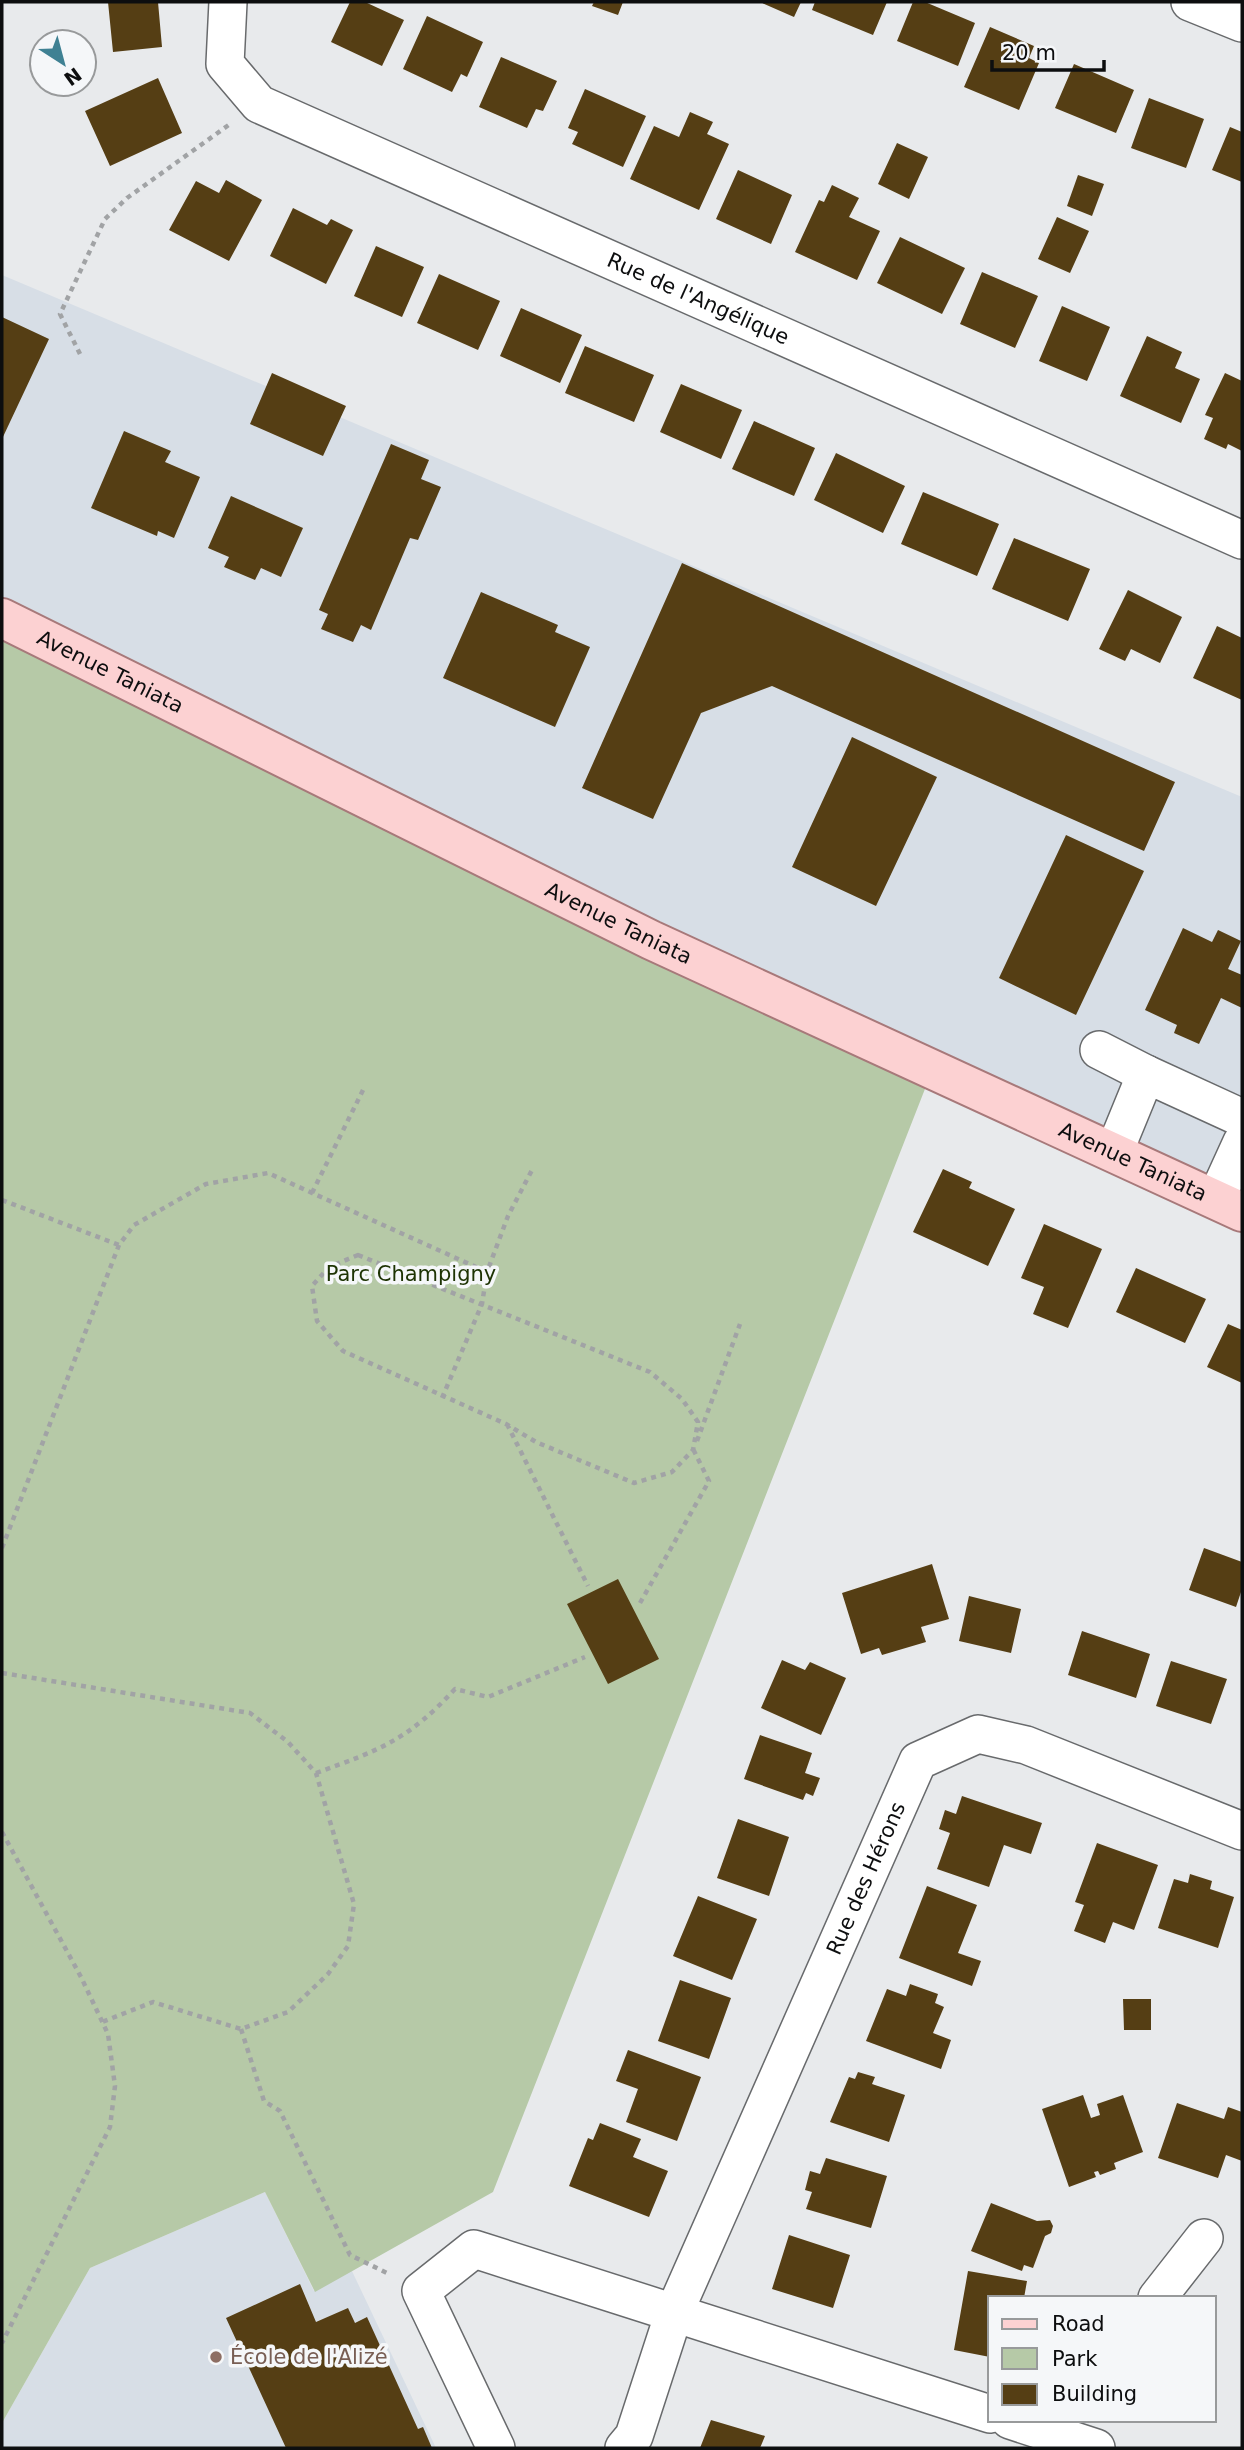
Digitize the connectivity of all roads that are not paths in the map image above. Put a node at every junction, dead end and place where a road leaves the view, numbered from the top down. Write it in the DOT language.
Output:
graph roads {
  1 [pos="228,2"];
  2 [pos="1190,2"];
  3 [pos="1242,23"];
  4 [pos="1242,540"];
  5 [pos="2,618"];
  6 [pos="1099,1050"];
  7 [pos="1146,1074"];
  8 [pos="1242,1118"];
  9 [pos="1242,1142"];
  10 [pos="1114,1152"];
  11 [pos="1229,1205"];
  12 [pos="1242,1831"];
  13 [pos="1204,2238"];
  14 [pos="1159,2296"];
  15 [pos="674,2314"];
  16 [pos="988,2413"];
  17 [pos="1019,2422"];
  18 [pos="1086,2437"];
  19 [pos="496,2448"];
  20 [pos="624,2448"];
  1 -- 4 [label="street, Rue de l'Angélique"];
  2 -- 3 [label="street"];
  5 -- 10 [label="main road, Avenue Taniata"];
  6 -- 7 [label="street"];
  7 -- 8 [label="street"];
  7 -- 10 [label="street"];
  9 -- 11 [label="street"];
  10 -- 11 [label="main road, Avenue Taniata"];
  12 -- 15 [label="street, Rue des Hérons"];
  13 -- 14 [label="street"];
  15 -- 16 [label="street"];
  15 -- 19 [label="street"];
  15 -- 20 [label="street, Rue des Hérons"];
  17 -- 18 [label="street"];
}
